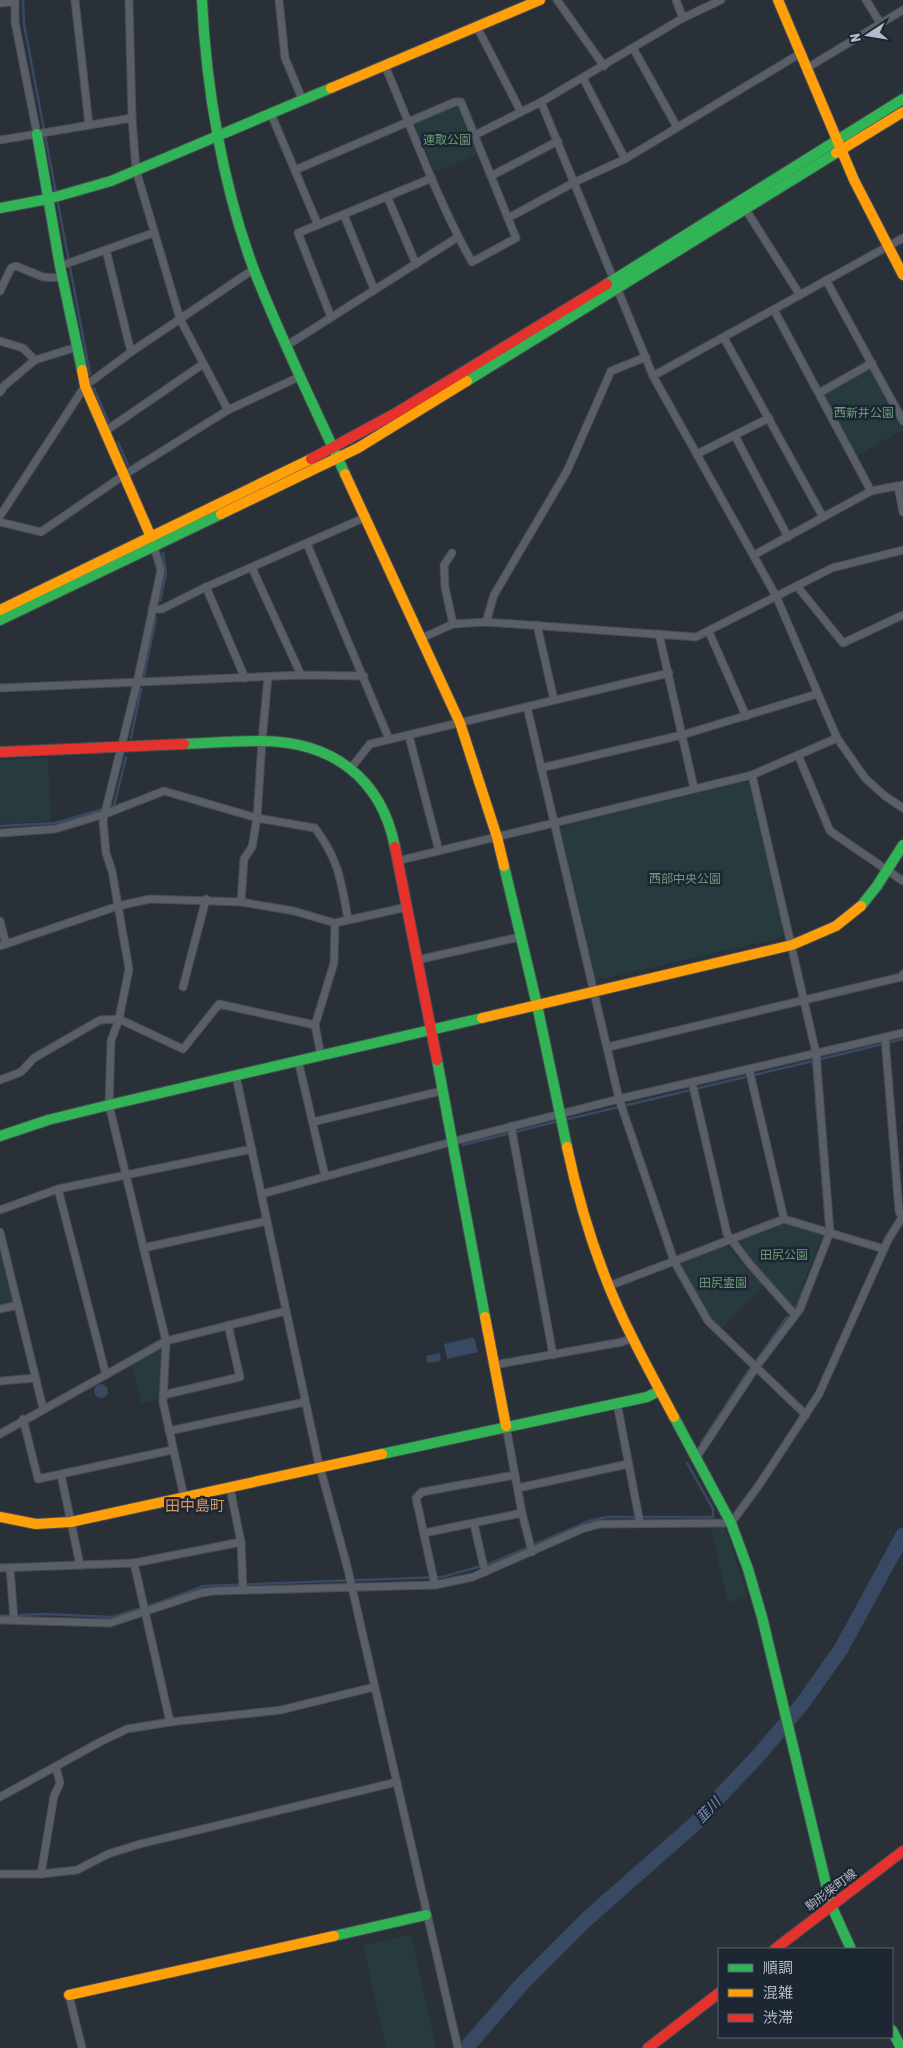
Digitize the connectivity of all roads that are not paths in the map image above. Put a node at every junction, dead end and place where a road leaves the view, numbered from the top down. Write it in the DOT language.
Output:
graph roads {
  1 [pos="75,0"];
  2 [pos="129,0"];
  3 [pos="202,0"];
  4 [pos="279,0"];
  5 [pos="538,0"];
  6 [pos="557,0"];
  7 [pos="676,0"];
  8 [pos="721,0"];
  9 [pos="778,0"];
  10 [pos="866,0"];
  11 [pos="15,1"];
  12 [pos="0,2"];
  13 [pos="903,10"];
  14 [pos="684,18"];
  15 [pos="881,24"];
  16 [pos="477,27"];
  17 [pos="633,48"];
  18 [pos="801,52"];
  19 [pos="385,66"];
  20 [pos="604,66"];
  21 [pos="807,68"];
  22 [pos="583,78"];
  23 [pos="903,99"];
  24 [pos="303,101"];
  25 [pos="541,102"];
  26 [pos="521,112"];
  27 [pos="903,112"];
  28 [pos="271,114"];
  29 [pos="132,118"];
  30 [pos="408,121"];
  31 [pos="89,125"];
  32 [pos="676,127"];
  33 [pos="37,134"];
  34 [pos="475,135"];
  35 [pos="218,136"];
  36 [pos="0,140"];
  37 [pos="558,141"];
  38 [pos="839,145"];
  39 [pos="624,159"];
  40 [pos="136,170"];
  41 [pos="295,170"];
  42 [pos="491,176"];
  43 [pos="432,178"];
  44 [pos="575,182"];
  45 [pos="387,196"];
  46 [pos="48,199"];
  47 [pos="0,208"];
  48 [pos="746,210"];
  49 [pos="344,215"];
  50 [pos="508,218"];
  51 [pos="318,225"];
  52 [pos="153,233"];
  53 [pos="458,237"];
  54 [pos="903,238"];
  55 [pos="888,246"];
  56 [pos="106,250"];
  57 [pos="416,264"];
  58 [pos="60,266"];
  59 [pos="254,269"];
  60 [pos="903,275"];
  61 [pos="63,278"];
  62 [pos="826,280"];
  63 [pos="616,284"];
  64 [pos="374,290"];
  65 [pos="0,291"];
  66 [pos="800,295"];
  67 [pos="774,310"];
  68 [pos="331,317"];
  69 [pos="180,319"];
  70 [pos="724,338"];
  71 [pos="0,341"];
  72 [pos="286,346"];
  73 [pos="77,347"];
  74 [pos="131,352"];
  75 [pos="646,357"];
  76 [pos="36,360"];
  77 [pos="872,363"];
  78 [pos="203,364"];
  79 [pos="301,376"];
  80 [pos="653,376"];
  81 [pos="85,386"];
  82 [pos="0,392"];
  83 [pos="819,393"];
  84 [pos="228,410"];
  85 [pos="769,418"];
  86 [pos="903,421"];
  87 [pos="104,432"];
  88 [pos="735,436"];
  89 [pos="334,447"];
  90 [pos="697,454"];
  91 [pos="338,458"];
  92 [pos="124,475"];
  93 [pos="900,485"];
  94 [pos="871,491"];
  95 [pos="903,512"];
  96 [pos="0,516"];
  97 [pos="366,517"];
  98 [pos="823,517"];
  99 [pos="0,522"];
  100 [pos="788,537"];
  101 [pos="153,542"];
  102 [pos="307,544"];
  103 [pos="903,550"];
  104 [pos="452,554"];
  105 [pos="754,555"];
  106 [pos="252,568"];
  107 [pos="797,586"];
  108 [pos="206,588"];
  109 [pos="776,596"];
  110 [pos="152,609"];
  111 [pos="0,610"];
  112 [pos="903,615"];
  113 [pos="0,620"];
  114 [pos="486,622"];
  115 [pos="453,624"];
  116 [pos="537,625"];
  117 [pos="709,632"];
  118 [pos="659,634"];
  119 [pos="422,638"];
  120 [pos="669,673"];
  121 [pos="301,675"];
  122 [pos="364,676"];
  123 [pos="268,677"];
  124 [pos="245,678"];
  125 [pos="137,683"];
  126 [pos="0,688"];
  127 [pos="817,694"];
  128 [pos="554,700"];
  129 [pos="527,707"];
  130 [pos="746,716"];
  131 [pos="460,723"];
  132 [pos="682,735"];
  133 [pos="409,736"];
  134 [pos="837,738"];
  135 [pos="389,739"];
  136 [pos="262,741"];
  137 [pos="121,748"];
  138 [pos="0,752"];
  139 [pos="798,755"];
  140 [pos="351,768"];
  141 [pos="542,768"];
  142 [pos="752,775"];
  143 [pos="694,788"];
  144 [pos="903,808"];
  145 [pos="105,814"];
  146 [pos="258,818"];
  147 [pos="555,824"];
  148 [pos="0,833"];
  149 [pos="497,837"];
  150 [pos="903,845"];
  151 [pos="439,851"];
  152 [pos="397,860"];
  153 [pos="887,870"];
  154 [pos="903,882"];
  155 [pos="206,899"];
  156 [pos="241,902"];
  157 [pos="118,906"];
  158 [pos="407,907"];
  159 [pos="348,919"];
  160 [pos="0,921"];
  161 [pos="335,922"];
  162 [pos="520,937"];
  163 [pos="3,945"];
  164 [pos="792,945"];
  165 [pos="417,960"];
  166 [pos="903,974"];
  167 [pos="184,987"];
  168 [pos="595,992"];
  169 [pos="805,1000"];
  170 [pos="537,1005"];
  171 [pos="119,1019"];
  172 [pos="315,1025"];
  173 [pos="432,1028"];
  174 [pos="903,1033"];
  175 [pos="884,1038"];
  176 [pos="608,1048"];
  177 [pos="816,1053"];
  178 [pos="321,1056"];
  179 [pos="298,1060"];
  180 [pos="749,1069"];
  181 [pos="236,1076"];
  182 [pos="0,1080"];
  183 [pos="692,1082"];
  184 [pos="441,1091"];
  185 [pos="619,1099"];
  186 [pos="109,1105"];
  187 [pos="560,1114"];
  188 [pos="313,1122"];
  189 [pos="511,1126"];
  190 [pos="0,1136"];
  191 [pos="452,1142"];
  192 [pos="252,1150"];
  193 [pos="124,1174"];
  194 [pos="324,1176"];
  195 [pos="58,1188"];
  196 [pos="262,1194"];
  197 [pos="0,1210"];
  198 [pos="902,1217"];
  199 [pos="784,1219"];
  200 [pos="268,1221"];
  201 [pos="0,1232"];
  202 [pos="830,1232"];
  203 [pos="730,1240"];
  204 [pos="143,1248"];
  205 [pos="884,1249"];
  206 [pos="674,1261"];
  207 [pos="609,1286"];
  208 [pos="18,1305"];
  209 [pos="0,1309"];
  210 [pos="286,1311"];
  211 [pos="795,1315"];
  212 [pos="228,1325"];
  213 [pos="632,1338"];
  214 [pos="166,1341"];
  215 [pos="553,1355"];
  216 [pos="494,1365"];
  217 [pos="756,1367"];
  218 [pos="106,1375"];
  219 [pos="36,1378"];
  220 [pos="0,1381"];
  221 [pos="659,1390"];
  222 [pos="163,1394"];
  223 [pos="305,1402"];
  224 [pos="617,1403"];
  225 [pos="43,1408"];
  226 [pos="806,1415"];
  227 [pos="23,1419"];
  228 [pos="506,1426"];
  229 [pos="169,1431"];
  230 [pos="0,1434"];
  231 [pos="172,1450"];
  232 [pos="696,1458"];
  233 [pos="628,1464"];
  234 [pos="320,1467"];
  235 [pos="61,1474"];
  236 [pos="516,1475"];
  237 [pos="230,1488"];
  238 [pos="518,1488"];
  239 [pos="184,1497"];
  240 [pos="522,1513"];
  241 [pos="0,1517"];
  242 [pos="71,1522"];
  243 [pos="640,1523"];
  244 [pos="731,1523"];
  245 [pos="474,1524"];
  246 [pos="424,1533"];
  247 [pos="241,1542"];
  248 [pos="532,1552"];
  249 [pos="134,1563"];
  250 [pos="80,1565"];
  251 [pos="0,1568"];
  252 [pos="10,1568"];
  253 [pos="485,1572"];
  254 [pos="435,1585"];
  255 [pos="352,1587"];
  256 [pos="243,1590"];
  257 [pos="146,1612"];
  258 [pos="14,1619"];
  259 [pos="0,1620"];
  260 [pos="374,1687"];
  261 [pos="170,1722"];
  262 [pos="56,1767"];
  263 [pos="397,1782"];
  264 [pos="0,1797"];
  265 [pos="903,1851"];
  266 [pos="0,1874"];
  267 [pos="42,1874"];
  268 [pos="831,1905"];
  269 [pos="426,1915"];
  270 [pos="776,1948"];
  271 [pos="851,1948"];
  272 [pos="718,1994"];
  273 [pos="69,1995"];
  274 [pos="893,2032"];
  275 [pos="457,2046"];
  276 [pos="82,2048"];
  277 [pos="648,2048"];
  278 [pos="901,2048"];
  1 -- 31 [label="street"];
  2 -- 29 [label="street"];
  3 -- 35 [label="street"];
  4 -- 24 [label="street"];
  5 -- 16 [label="street"];
  6 -- 20 [label="street"];
  7 -- 14 [label="street"];
  8 -- 14 [label="street"];
  9 -- 18 [label="street"];
  10 -- 15 [label="street"];
  11 -- 12 [label="street"];
  11 -- 33 [label="street"];
  13 -- 15 [label="street"];
  14 -- 17 [label="street"];
  15 -- 21 [label="street"];
  16 -- 19 [label="street"];
  16 -- 26 [label="street"];
  17 -- 20 [label="street"];
  17 -- 32 [label="street"];
  18 -- 21 [label="street"];
  18 -- 32 [label="street"];
  19 -- 24 [label="street"];
  19 -- 30 [label="street"];
  20 -- 22 [label="street"];
  21 -- 38 [label="street"];
  22 -- 25 [label="street"];
  22 -- 39 [label="street"];
  23 -- 38 [label="street"];
  24 -- 28 [label="street"];
  25 -- 26 [label="street"];
  25 -- 37 [label="street"];
  26 -- 34 [label="street"];
  27 -- 38 [label="street"];
  28 -- 35 [label="street"];
  28 -- 41 [label="street"];
  29 -- 31 [label="street"];
  29 -- 40 [label="street"];
  30 -- 34 [label="street"];
  30 -- 41 [label="street"];
  30 -- 43 [label="street"];
  31 -- 33 [label="street"];
  32 -- 39 [label="street"];
  33 -- 36 [label="street"];
  33 -- 46 [label="street"];
  34 -- 42 [label="street"];
  35 -- 40 [label="street"];
  35 -- 59 [label="street"];
  37 -- 42 [label="street"];
  37 -- 44 [label="street"];
  38 -- 48 [label="street"];
  38 -- 55 [label="street"];
  38 -- 63 [label="street"];
  39 -- 44 [label="street"];
  40 -- 46 [label="street"];
  40 -- 52 [label="street"];
  41 -- 51 [label="street"];
  42 -- 50 [label="street"];
  43 -- 45 [label="street"];
  43 -- 53 [label="street"];
  44 -- 50 [label="street"];
  44 -- 63 [label="street"];
  45 -- 49 [label="street"];
  45 -- 57 [label="street"];
  46 -- 47 [label="street"];
  46 -- 58 [label="street"];
  48 -- 63 [label="street"];
  48 -- 66 [label="street"];
  49 -- 51 [label="street"];
  49 -- 64 [label="street"];
  50 -- 53 [label="street"];
  51 -- 68 [label="street"];
  52 -- 56 [label="street"];
  52 -- 69 [label="street"];
  53 -- 57 [label="street"];
  54 -- 55 [label="street"];
  55 -- 60 [label="street"];
  55 -- 62 [label="street"];
  56 -- 58 [label="street"];
  56 -- 74 [label="street"];
  57 -- 64 [label="street"];
  58 -- 61 [label="street"];
  59 -- 69 [label="street"];
  59 -- 72 [label="street"];
  61 -- 65 [label="street"];
  61 -- 73 [label="street"];
  62 -- 66 [label="street"];
  62 -- 77 [label="street"];
  63 -- 75 [label="street"];
  63 -- 89 [label="street"];
  63 -- 91 [label="street"];
  64 -- 68 [label="street"];
  66 -- 67 [label="street"];
  67 -- 70 [label="street"];
  67 -- 83 [label="street"];
  68 -- 72 [label="street"];
  69 -- 74 [label="street"];
  69 -- 78 [label="street"];
  70 -- 80 [label="street"];
  70 -- 85 [label="street"];
  71 -- 76 [label="street"];
  72 -- 79 [label="street"];
  73 -- 76 [label="street"];
  73 -- 81 [label="street"];
  74 -- 81 [label="street"];
  75 -- 80 [label="street"];
  75 -- 114 [label="street"];
  76 -- 82 [label="street"];
  77 -- 83 [label="street"];
  77 -- 86 [label="street"];
  78 -- 84 [label="street"];
  78 -- 87 [label="street"];
  79 -- 84 [label="street"];
  79 -- 89 [label="street"];
  80 -- 90 [label="street"];
  81 -- 87 [label="street"];
  81 -- 96 [label="street"];
  83 -- 94 [label="street"];
  84 -- 92 [label="street"];
  85 -- 88 [label="street"];
  85 -- 98 [label="street"];
  87 -- 92 [label="street"];
  88 -- 90 [label="street"];
  88 -- 100 [label="street"];
  89 -- 91 [label="street"];
  89 -- 101 [label="street"];
  90 -- 105 [label="street"];
  91 -- 97 [label="street"];
  91 -- 101 [label="street"];
  92 -- 99 [label="street"];
  92 -- 101 [label="street"];
  93 -- 94 [label="street"];
  93 -- 95 [label="street"];
  94 -- 98 [label="street"];
  97 -- 102 [label="street"];
  97 -- 119 [label="street"];
  98 -- 100 [label="street"];
  100 -- 105 [label="street"];
  101 -- 110 [label="street"];
  101 -- 111 [label="street"];
  101 -- 113 [label="street"];
  102 -- 106 [label="street"];
  102 -- 122 [label="street"];
  103 -- 107 [label="street"];
  104 -- 115 [label="street"];
  105 -- 109 [label="street"];
  106 -- 108 [label="street"];
  106 -- 121 [label="street"];
  107 -- 109 [label="street"];
  107 -- 112 [label="street"];
  108 -- 110 [label="street"];
  108 -- 124 [label="street"];
  109 -- 117 [label="street"];
  109 -- 127 [label="street"];
  110 -- 125 [label="street"];
  114 -- 115 [label="street"];
  114 -- 116 [label="street"];
  115 -- 119 [label="street"];
  116 -- 118 [label="street"];
  116 -- 128 [label="street"];
  117 -- 118 [label="street"];
  117 -- 130 [label="street"];
  118 -- 120 [label="street"];
  119 -- 131 [label="street"];
  120 -- 128 [label="street"];
  120 -- 132 [label="street"];
  121 -- 122 [label="street"];
  121 -- 123 [label="street"];
  122 -- 135 [label="street"];
  123 -- 124 [label="street"];
  123 -- 136 [label="street"];
  124 -- 125 [label="street"];
  125 -- 126 [label="street"];
  125 -- 137 [label="street"];
  127 -- 130 [label="street"];
  127 -- 134 [label="street"];
  128 -- 129 [label="street"];
  129 -- 131 [label="street"];
  129 -- 141 [label="street"];
  130 -- 132 [label="street"];
  131 -- 133 [label="street"];
  131 -- 149 [label="street"];
  132 -- 141 [label="street"];
  132 -- 143 [label="street"];
  133 -- 135 [label="street"];
  133 -- 151 [label="street"];
  134 -- 139 [label="street"];
  134 -- 144 [label="street"];
  135 -- 140 [label="street"];
  136 -- 137 [label="street"];
  136 -- 140 [label="street"];
  136 -- 146 [label="street"];
  137 -- 138 [label="street"];
  137 -- 145 [label="street"];
  139 -- 142 [label="street"];
  139 -- 153 [label="street"];
  140 -- 152 [label="street"];
  141 -- 147 [label="street"];
  142 -- 143 [label="street"];
  142 -- 164 [label="street"];
  143 -- 147 [label="street"];
  145 -- 146 [label="street"];
  145 -- 148 [label="street"];
  145 -- 157 [label="street"];
  146 -- 156 [label="street"];
  146 -- 159 [label="street"];
  147 -- 149 [label="street"];
  147 -- 168 [label="street"];
  149 -- 151 [label="street"];
  149 -- 162 [label="street"];
  150 -- 153 [label="street"];
  151 -- 152 [label="street"];
  152 -- 158 [label="street"];
  153 -- 154 [label="street"];
  153 -- 164 [label="street"];
  155 -- 156 [label="street"];
  155 -- 157 [label="street"];
  155 -- 167 [label="street"];
  156 -- 161 [label="street"];
  157 -- 163 [label="street"];
  157 -- 171 [label="street"];
  158 -- 159 [label="street"];
  158 -- 165 [label="street"];
  159 -- 161 [label="street"];
  160 -- 163 [label="street"];
  161 -- 172 [label="street"];
  162 -- 165 [label="street"];
  162 -- 170 [label="street"];
  164 -- 168 [label="street"];
  164 -- 169 [label="street"];
  165 -- 173 [label="street"];
  166 -- 169 [label="street"];
  168 -- 170 [label="street"];
  168 -- 176 [label="street"];
  169 -- 176 [label="street"];
  169 -- 177 [label="street"];
  170 -- 173 [label="street"];
  170 -- 187 [label="street"];
  171 -- 172 [label="street"];
  171 -- 182 [label="street"];
  171 -- 186 [label="street"];
  172 -- 178 [label="street"];
  173 -- 178 [label="street"];
  173 -- 184 [label="street"];
  174 -- 175 [label="street"];
  175 -- 177 [label="street"];
  175 -- 198 [label="street"];
  176 -- 185 [label="street"];
  177 -- 180 [label="street"];
  177 -- 202 [label="street"];
  178 -- 179 [label="street"];
  179 -- 181 [label="street"];
  179 -- 188 [label="street"];
  180 -- 183 [label="street"];
  180 -- 199 [label="street"];
  181 -- 186 [label="street"];
  181 -- 192 [label="street"];
  183 -- 185 [label="street"];
  183 -- 203 [label="street"];
  184 -- 188 [label="street"];
  184 -- 191 [label="street"];
  185 -- 187 [label="street"];
  185 -- 206 [label="street"];
  186 -- 190 [label="street"];
  186 -- 193 [label="street"];
  187 -- 189 [label="street"];
  187 -- 207 [label="street"];
  188 -- 194 [label="street"];
  189 -- 191 [label="street"];
  189 -- 215 [label="street"];
  191 -- 194 [label="street"];
  191 -- 216 [label="street"];
  192 -- 193 [label="street"];
  192 -- 196 [label="street"];
  193 -- 195 [label="street"];
  193 -- 204 [label="street"];
  194 -- 196 [label="street"];
  195 -- 197 [label="street"];
  195 -- 218 [label="street"];
  196 -- 200 [label="street"];
  198 -- 205 [label="street"];
  199 -- 202 [label="street"];
  199 -- 203 [label="street"];
  200 -- 204 [label="street"];
  200 -- 210 [label="street"];
  201 -- 208 [label="street"];
  202 -- 205 [label="street"];
  202 -- 211 [label="street"];
  203 -- 206 [label="street"];
  203 -- 211 [label="street"];
  204 -- 214 [label="street"];
  205 -- 226 [label="street"];
  206 -- 207 [label="street"];
  206 -- 217 [label="street"];
  207 -- 213 [label="street"];
  208 -- 209 [label="street"];
  208 -- 219 [label="street"];
  210 -- 212 [label="street"];
  210 -- 223 [label="street"];
  211 -- 217 [label="street"];
  212 -- 214 [label="street"];
  212 -- 222 [label="street"];
  213 -- 215 [label="street"];
  213 -- 221 [label="street"];
  214 -- 218 [label="street"];
  214 -- 222 [label="street"];
  215 -- 216 [label="street"];
  216 -- 228 [label="street"];
  217 -- 226 [label="street"];
  217 -- 232 [label="street"];
  218 -- 225 [label="street"];
  219 -- 220 [label="street"];
  219 -- 225 [label="street"];
  221 -- 224 [label="street"];
  221 -- 232 [label="street"];
  222 -- 229 [label="street"];
  223 -- 229 [label="street"];
  223 -- 234 [label="street"];
  224 -- 228 [label="street"];
  224 -- 233 [label="street"];
  225 -- 227 [label="street"];
  226 -- 244 [label="street"];
  227 -- 230 [label="street"];
  227 -- 235 [label="street"];
  228 -- 234 [label="street"];
  228 -- 236 [label="street"];
  229 -- 231 [label="street"];
  231 -- 235 [label="street"];
  231 -- 239 [label="street"];
  232 -- 244 [label="street"];
  233 -- 238 [label="street"];
  233 -- 243 [label="street"];
  234 -- 237 [label="street"];
  234 -- 255 [label="street"];
  235 -- 242 [label="street"];
  236 -- 238 [label="street"];
  236 -- 246 [label="street"];
  237 -- 239 [label="street"];
  237 -- 247 [label="street"];
  238 -- 240 [label="street"];
  239 -- 242 [label="street"];
  240 -- 245 [label="street"];
  240 -- 248 [label="street"];
  241 -- 242 [label="street"];
  242 -- 250 [label="street"];
  243 -- 244 [label="street"];
  243 -- 248 [label="street"];
  244 -- 268 [label="street"];
  245 -- 246 [label="street"];
  245 -- 253 [label="street"];
  246 -- 254 [label="street"];
  247 -- 249 [label="street"];
  247 -- 256 [label="street"];
  248 -- 253 [label="street"];
  249 -- 250 [label="street"];
  249 -- 257 [label="street"];
  250 -- 252 [label="street"];
  251 -- 252 [label="street"];
  252 -- 258 [label="street"];
  253 -- 254 [label="street"];
  254 -- 255 [label="street"];
  255 -- 256 [label="street"];
  255 -- 260 [label="street"];
  256 -- 257 [label="street"];
  257 -- 258 [label="street"];
  257 -- 261 [label="street"];
  258 -- 259 [label="street"];
  260 -- 261 [label="street"];
  260 -- 263 [label="street"];
  261 -- 262 [label="street"];
  262 -- 264 [label="street"];
  262 -- 267 [label="street"];
  263 -- 267 [label="street"];
  263 -- 269 [label="street"];
  265 -- 268 [label="street, 駒形柴町線"];
  266 -- 267 [label="street"];
  268 -- 270 [label="street, 駒形柴町線"];
  268 -- 271 [label="street"];
  269 -- 273 [label="street"];
  269 -- 275 [label="street"];
  272 -- 277 [label="street"];
  273 -- 276 [label="street"];
  274 -- 278 [label="street"];
}
